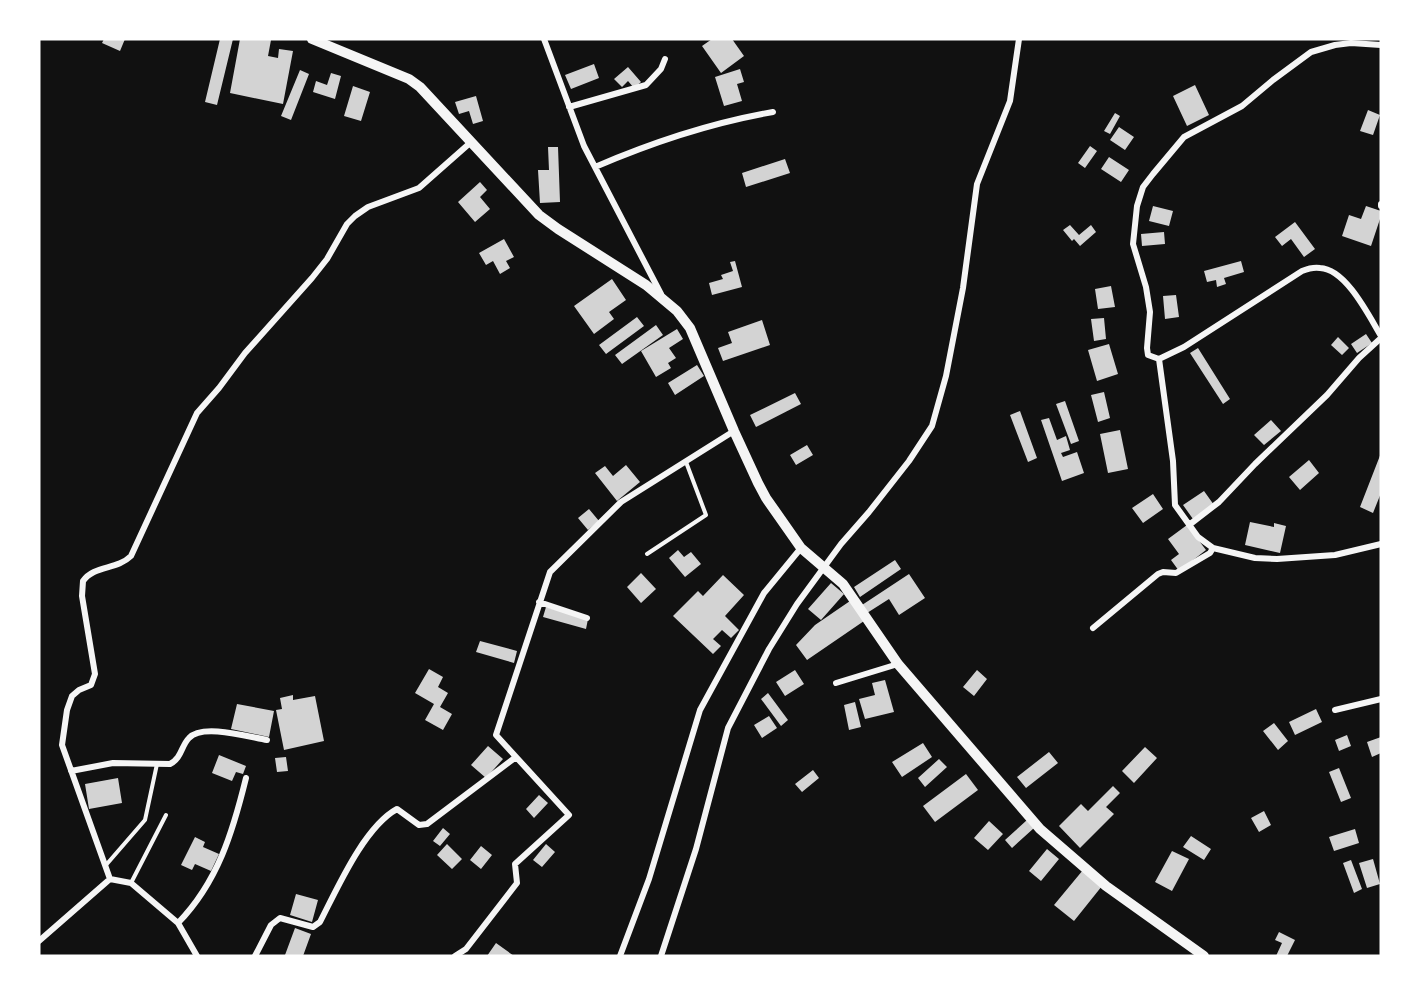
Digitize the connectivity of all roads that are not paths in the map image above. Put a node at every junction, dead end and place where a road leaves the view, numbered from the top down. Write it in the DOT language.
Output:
graph roads {
  1 [pos="312,39"];
  2 [pos="544,39"];
  3 [pos="1019,39"];
  4 [pos="1381,45"];
  5 [pos="665,59"];
  6 [pos="569,107"];
  7 [pos="773,112"];
  8 [pos="470,142"];
  9 [pos="595,167"];
  10 [pos="663,299"];
  11 [pos="1381,337"];
  12 [pos="1159,359"];
  13 [pos="734,431"];
  14 [pos="686,461"];
  15 [pos="1189,525"];
  16 [pos="1381,544"];
  17 [pos="1213,548"];
  18 [pos="804,550"];
  19 [pos="647,554"];
  20 [pos="821,564"];
  21 [pos="540,602"];
  22 [pos="587,618"];
  23 [pos="1093,628"];
  24 [pos="898,664"];
  25 [pos="836,683"];
  26 [pos="1381,699"];
  27 [pos="1335,710"];
  28 [pos="267,740"];
  29 [pos="516,757"];
  30 [pos="157,764"];
  31 [pos="71,771"];
  32 [pos="246,778"];
  33 [pos="166,815"];
  34 [pos="106,865"];
  35 [pos="110,879"];
  36 [pos="131,883"];
  37 [pos="178,923"];
  38 [pos="39,941"];
  39 [pos="197,956"];
  40 [pos="255,956"];
  41 [pos="455,956"];
  42 [pos="620,956"];
  43 [pos="661,956"];
  44 [pos="1204,956"];
  1 -- 8 [label="street"];
  2 -- 6 [label="street"];
  3 -- 20 [label="street"];
  4 -- 12 [label="street"];
  5 -- 6 [label="street"];
  6 -- 9 [label="street"];
  7 -- 9 [label="street"];
  8 -- 10 [label="street"];
  8 -- 31 [label="street"];
  9 -- 10 [label="street"];
  10 -- 13 [label="street"];
  11 -- 12 [label="street"];
  11 -- 15 [label="street"];
  12 -- 15 [label="street"];
  13 -- 14 [label="street"];
  13 -- 18 [label="street"];
  14 -- 19 [label="lane"];
  14 -- 21 [label="street"];
  15 -- 17 [label="street"];
  16 -- 17 [label="street"];
  17 -- 23 [label="street"];
  18 -- 20 [label="street"];
  18 -- 42 [label="street"];
  20 -- 24 [label="street"];
  20 -- 43 [label="street"];
  21 -- 22 [label="street"];
  21 -- 29 [label="street"];
  24 -- 25 [label="street"];
  24 -- 44 [label="street"];
  26 -- 27 [label="street"];
  28 -- 30 [label="street"];
  29 -- 40 [label="street"];
  29 -- 41 [label="street"];
  30 -- 31 [label="street"];
  30 -- 34 [label="lane"];
  31 -- 34 [label="street"];
  32 -- 37 [label="street"];
  33 -- 36 [label="lane"];
  34 -- 35 [label="street"];
  35 -- 36 [label="street"];
  35 -- 38 [label="street"];
  36 -- 37 [label="street"];
  37 -- 39 [label="street"];
}
